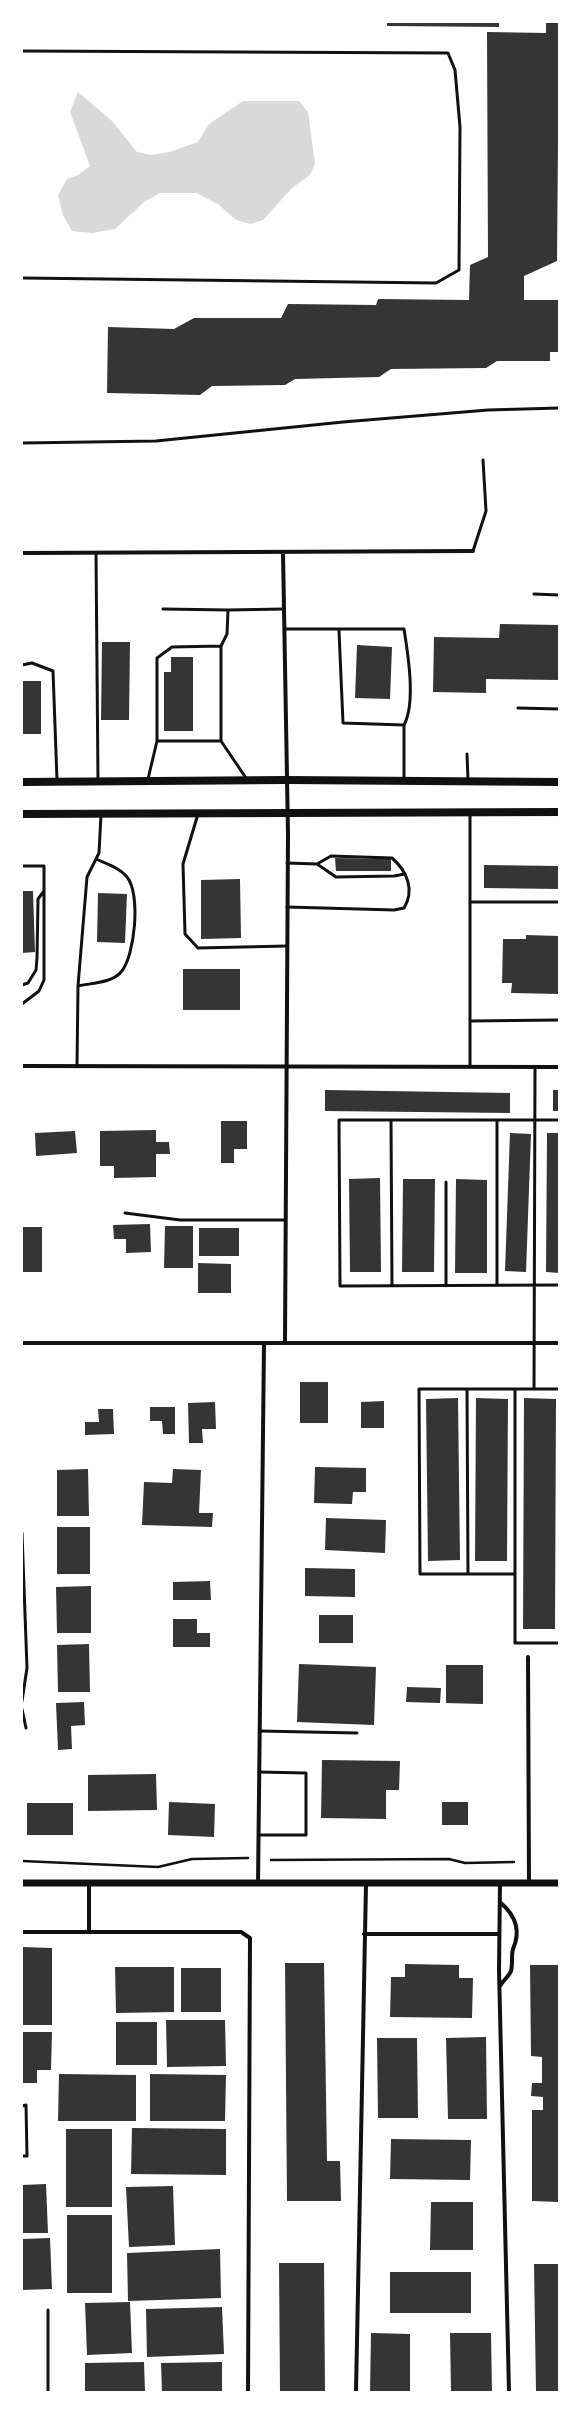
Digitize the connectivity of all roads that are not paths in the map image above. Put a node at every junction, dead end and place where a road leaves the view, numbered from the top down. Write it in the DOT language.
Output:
graph roads {
  1 [pos="22,51"];
  2 [pos="22,278"];
  3 [pos="559,408"];
  4 [pos="22,443"];
  5 [pos="483,460"];
  6 [pos="474,551"];
  7 [pos="22,553"];
  8 [pos="96,553"];
  9 [pos="284,553"];
  10 [pos="534,594"];
  11 [pos="559,595"];
  12 [pos="163,609"];
  13 [pos="284,609"];
  14 [pos="228,610"];
  15 [pos="285,629"];
  16 [pos="339,631"];
  17 [pos="221,646"];
  18 [pos="22,665"];
  19 [pos="518,708"];
  20 [pos="559,709"];
  21 [pos="404,725"];
  22 [pos="157,741"];
  23 [pos="221,741"];
  24 [pos="467,754"];
  25 [pos="148,780"];
  26 [pos="247,780"];
  27 [pos="287,780"];
  28 [pos="98,781"];
  29 [pos="404,781"];
  30 [pos="22,782"];
  31 [pos="57,782"];
  32 [pos="468,782"];
  33 [pos="559,782"];
  34 [pos="559,812"];
  35 [pos="470,813"];
  36 [pos="22,814"];
  37 [pos="198,814"];
  38 [pos="286,814"];
  39 [pos="101,815"];
  40 [pos="96,859"];
  41 [pos="287,863"];
  42 [pos="317,864"];
  43 [pos="22,866"];
  44 [pos="405,874"];
  45 [pos="44,891"];
  46 [pos="470,902"];
  47 [pos="559,902"];
  48 [pos="287,907"];
  49 [pos="287,946"];
  50 [pos="22,986"];
  51 [pos="78,986"];
  52 [pos="22,1004"];
  53 [pos="559,1020"];
  54 [pos="470,1021"];
  55 [pos="470,1065"];
  56 [pos="22,1066"];
  57 [pos="77,1066"];
  58 [pos="285,1066"];
  59 [pos="535,1066"];
  60 [pos="559,1067"];
  61 [pos="391,1120"];
  62 [pos="497,1120"];
  63 [pos="535,1120"];
  64 [pos="559,1120"];
  65 [pos="446,1182"];
  66 [pos="125,1213"];
  67 [pos="285,1220"];
  68 [pos="534,1285"];
  69 [pos="559,1285"];
  70 [pos="392,1286"];
  71 [pos="446,1286"];
  72 [pos="497,1286"];
  73 [pos="285,1342"];
  74 [pos="22,1343"];
  75 [pos="264,1343"];
  76 [pos="534,1343"];
  77 [pos="559,1343"];
  78 [pos="467,1389"];
  79 [pos="515,1389"];
  80 [pos="534,1389"];
  81 [pos="559,1389"];
  82 [pos="22,1533"];
  83 [pos="468,1574"];
  84 [pos="515,1574"];
  85 [pos="559,1643"];
  86 [pos="528,1657"];
  87 [pos="22,1701"];
  88 [pos="22,1709"];
  89 [pos="26,1728"];
  90 [pos="260,1731"];
  91 [pos="357,1733"];
  92 [pos="259,1772"];
  93 [pos="259,1835"];
  94 [pos="22,1883"];
  95 [pos="500,1883"];
  96 [pos="529,1883"];
  97 [pos="559,1883"];
  98 [pos="258,1884"];
  99 [pos="366,1884"];
  100 [pos="89,1885"];
  101 [pos="501,1903"];
  102 [pos="22,1932"];
  103 [pos="89,1932"];
  104 [pos="364,1934"];
  105 [pos="499,1934"];
  106 [pos="500,1986"];
  107 [pos="22,2106"];
  108 [pos="22,2156"];
  109 [pos="48,2310"];
  110 [pos="48,2392"];
  111 [pos="248,2392"];
  112 [pos="356,2392"];
  113 [pos="509,2392"];
  1 -- 2 [label="lane"];
  3 -- 4 [label="lane"];
  5 -- 6 [label="lane"];
  6 -- 9 [label="street"];
  7 -- 8 [label="street"];
  8 -- 9 [label="street"];
  8 -- 28 [label="lane"];
  9 -- 13 [label="street"];
  10 -- 11 [label="lane"];
  12 -- 14 [label="lane"];
  13 -- 14 [label="lane"];
  13 -- 15 [label="street"];
  14 -- 17 [label="lane"];
  15 -- 16 [label="lane"];
  15 -- 27 [label="street"];
  16 -- 21 [label="lane"];
  16 -- 21 [label="lane"];
  17 -- 22 [label="lane"];
  17 -- 23 [label="lane"];
  18 -- 31 [label="lane"];
  19 -- 20 [label="lane"];
  21 -- 29 [label="lane"];
  22 -- 23 [label="lane"];
  22 -- 25 [label="lane"];
  23 -- 26 [label="lane"];
  24 -- 32 [label="lane"];
  25 -- 26 [label="main road"];
  25 -- 28 [label="main road"];
  26 -- 27 [label="main road"];
  27 -- 29 [label="main road"];
  27 -- 38 [label="street"];
  28 -- 31 [label="main road"];
  29 -- 32 [label="main road"];
  30 -- 31 [label="main road"];
  32 -- 33 [label="main road"];
  34 -- 35 [label="main road"];
  35 -- 38 [label="main road"];
  35 -- 46 [label="lane"];
  36 -- 39 [label="main road"];
  37 -- 38 [label="main road"];
  37 -- 39 [label="main road"];
  37 -- 49 [label="lane"];
  38 -- 41 [label="street"];
  39 -- 40 [label="lane"];
  40 -- 51 [label="lane"];
  40 -- 51 [label="lane"];
  41 -- 42 [label="lane"];
  41 -- 48 [label="street"];
  42 -- 44 [label="lane"];
  42 -- 44 [label="lane"];
  43 -- 45 [label="lane"];
  44 -- 48 [label="lane"];
  45 -- 50 [label="lane"];
  45 -- 52 [label="lane"];
  46 -- 47 [label="lane"];
  46 -- 54 [label="lane"];
  48 -- 49 [label="street"];
  49 -- 58 [label="street"];
  51 -- 57 [label="lane"];
  53 -- 54 [label="lane"];
  54 -- 55 [label="lane"];
  55 -- 58 [label="street"];
  55 -- 59 [label="street"];
  56 -- 57 [label="street"];
  57 -- 58 [label="street"];
  58 -- 67 [label="street"];
  59 -- 60 [label="street"];
  59 -- 63 [label="lane"];
  61 -- 62 [label="lane"];
  61 -- 70 [label="lane"];
  61 -- 70 [label="lane"];
  62 -- 63 [label="lane"];
  62 -- 72 [label="lane"];
  63 -- 64 [label="lane"];
  63 -- 68 [label="lane"];
  65 -- 71 [label="lane"];
  66 -- 67 [label="lane"];
  67 -- 73 [label="street"];
  68 -- 69 [label="lane"];
  68 -- 72 [label="lane"];
  68 -- 76 [label="lane"];
  70 -- 71 [label="lane"];
  71 -- 72 [label="lane"];
  73 -- 75 [label="street"];
  73 -- 76 [label="street"];
  74 -- 75 [label="street"];
  75 -- 90 [label="street"];
  76 -- 77 [label="street"];
  76 -- 80 [label="lane"];
  78 -- 79 [label="lane"];
  78 -- 83 [label="lane"];
  78 -- 83 [label="lane"];
  79 -- 80 [label="lane"];
  79 -- 84 [label="lane"];
  80 -- 81 [label="lane"];
  82 -- 87 [label="lane"];
  83 -- 84 [label="lane"];
  84 -- 85 [label="lane"];
  86 -- 96 [label="street"];
  88 -- 89 [label="lane"];
  90 -- 91 [label="lane"];
  90 -- 92 [label="street"];
  92 -- 93 [label="street"];
  92 -- 93 [label="lane"];
  93 -- 98 [label="street"];
  94 -- 100 [label="street"];
  95 -- 96 [label="street"];
  95 -- 99 [label="street"];
  95 -- 101 [label="street"];
  96 -- 97 [label="street"];
  98 -- 99 [label="street"];
  98 -- 100 [label="street"];
  99 -- 104 [label="street"];
  100 -- 103 [label="street"];
  101 -- 105 [label="street"];
  101 -- 106 [label="street"];
  102 -- 103 [label="street"];
  103 -- 111 [label="street"];
  104 -- 105 [label="street"];
  104 -- 112 [label="street"];
  105 -- 106 [label="street"];
  106 -- 113 [label="street"];
  107 -- 108 [label="lane"];
  109 -- 110 [label="lane"];
}
